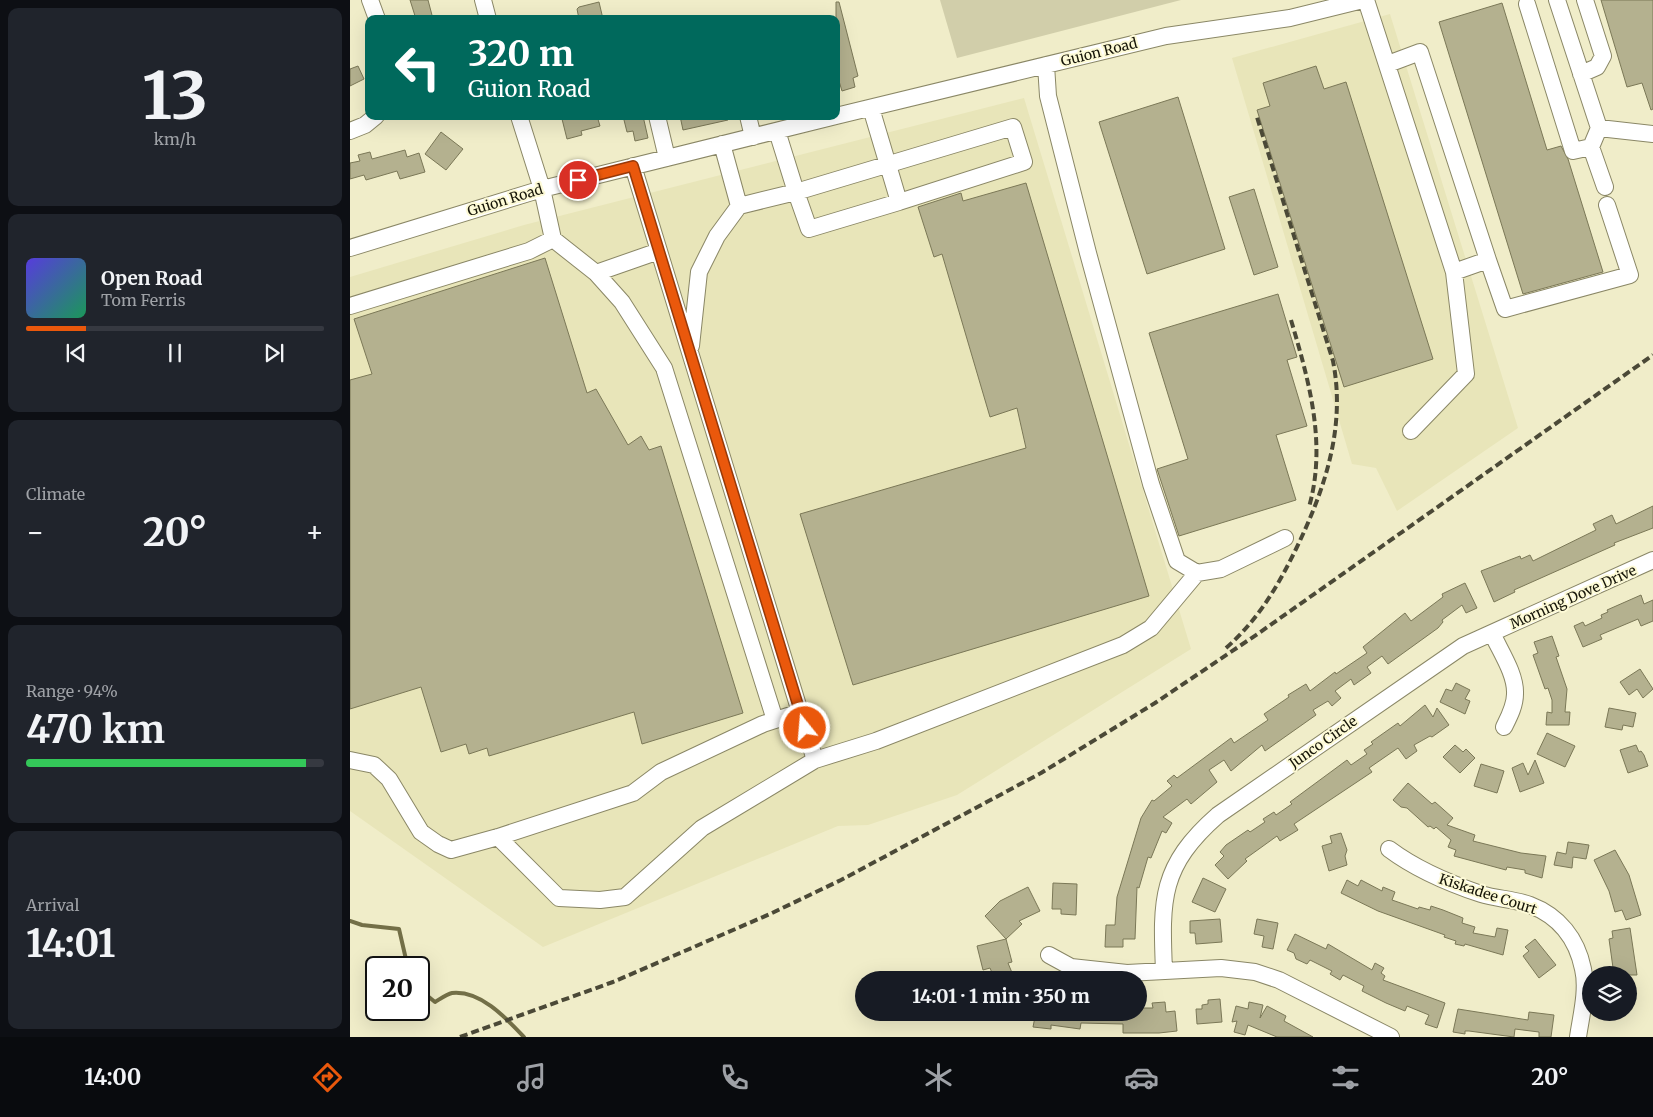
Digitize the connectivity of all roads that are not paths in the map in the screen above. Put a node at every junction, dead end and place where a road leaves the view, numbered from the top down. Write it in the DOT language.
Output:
graph roads {
  1 [pos="370,0"];
  2 [pos="482,0"];
  3 [pos="1364,0"];
  4 [pos="1557,0"];
  5 [pos="1585,0"];
  6 [pos="1527,4"];
  7 [pos="376,15"];
  8 [pos="487,15"];
  9 [pos="1046,64"];
  10 [pos="1388,64"];
  11 [pos="1581,74"];
  12 [pos="871,108"];
  13 [pos="840,115"];
  14 [pos="371,120"];
  15 [pos="520,120"];
  16 [pos="658,120"];
  17 [pos="749,120"];
  18 [pos="820,120"];
  19 [pos="1599,128"];
  20 [pos="350,131"];
  21 [pos="777,131"];
  22 [pos="1653,134"];
  23 [pos="753,137"];
  24 [pos="722,144"];
  25 [pos="1591,147"];
  26 [pos="668,158"];
  27 [pos="889,165"];
  28 [pos="633,166"];
  29 [pos="1604,187"];
  30 [pos="542,189"];
  31 [pos="796,192"];
  32 [pos="899,202"];
  33 [pos="1607,205"];
  34 [pos="740,206"];
  35 [pos="553,239"];
  36 [pos="350,248"];
  37 [pos="659,251"];
  38 [pos="1488,260"];
  39 [pos="1454,272"];
  40 [pos="596,273"];
  41 [pos="350,306"];
  42 [pos="690,354"];
  43 [pos="1410,431"];
  44 [pos="1285,538"];
  45 [pos="1653,560"];
  46 [pos="1197,573"];
  47 [pos="1492,633"];
  48 [pos="800,712"];
  49 [pos="775,720"];
  50 [pos="1504,727"];
  51 [pos="350,760"];
  52 [pos="815,760"];
  53 [pos="498,837"];
  54 [pos="1389,849"];
  55 [pos="1049,955"];
  56 [pos="1164,971"];
  57 [pos="1391,1037"];
  58 [pos="1578,1037"];
  1 -- 7 [label="street"];
  2 -- 8 [label="street"];
  3 -- 9 [label="street, Guion Road"];
  3 -- 10 [label="street"];
  4 -- 11 [label="street"];
  5 -- 11 [label="street"];
  6 -- 25 [label="street"];
  9 -- 12 [label="street, Guion Road"];
  9 -- 46 [label="street"];
  10 -- 38 [label="street"];
  10 -- 39 [label="street"];
  11 -- 19 [label="street"];
  12 -- 13 [label="street, Guion Road"];
  12 -- 27 [label="street"];
  14 -- 20 [label="street"];
  15 -- 30 [label="street"];
  16 -- 26 [label="street"];
  17 -- 23 [label="street"];
  18 -- 21 [label="street, Guion Road"];
  19 -- 22 [label="street"];
  19 -- 25 [label="street"];
  21 -- 23 [label="street, Guion Road"];
  21 -- 31 [label="street"];
  23 -- 24 [label="street, Guion Road"];
  24 -- 26 [label="street, Guion Road"];
  24 -- 34 [label="street"];
  25 -- 29 [label="street"];
  26 -- 28 [label="street, Guion Road"];
  27 -- 31 [label="street"];
  27 -- 32 [label="street"];
  27 -- 32 [label="street"];
  28 -- 30 [label="street, Guion Road"];
  28 -- 37 [label="street"];
  30 -- 35 [label="street"];
  30 -- 36 [label="street, Guion Road"];
  31 -- 32 [label="street"];
  31 -- 34 [label="street"];
  33 -- 38 [label="street"];
  34 -- 42 [label="street"];
  35 -- 40 [label="street"];
  35 -- 41 [label="street"];
  37 -- 40 [label="street"];
  37 -- 42 [label="street"];
  38 -- 39 [label="street"];
  39 -- 43 [label="street"];
  40 -- 49 [label="street"];
  42 -- 48 [label="street"];
  44 -- 46 [label="street"];
  45 -- 47 [label="street, Morning Dove Drive"];
  46 -- 52 [label="street"];
  47 -- 50 [label="street"];
  47 -- 56 [label="street, Junco Circle"];
  48 -- 49 [label="street"];
  48 -- 52 [label="street"];
  49 -- 53 [label="street"];
  51 -- 53 [label="street"];
  52 -- 53 [label="street"];
  54 -- 58 [label="street, Kiskadee Court"];
  55 -- 56 [label="street"];
  56 -- 57 [label="street"];
}
